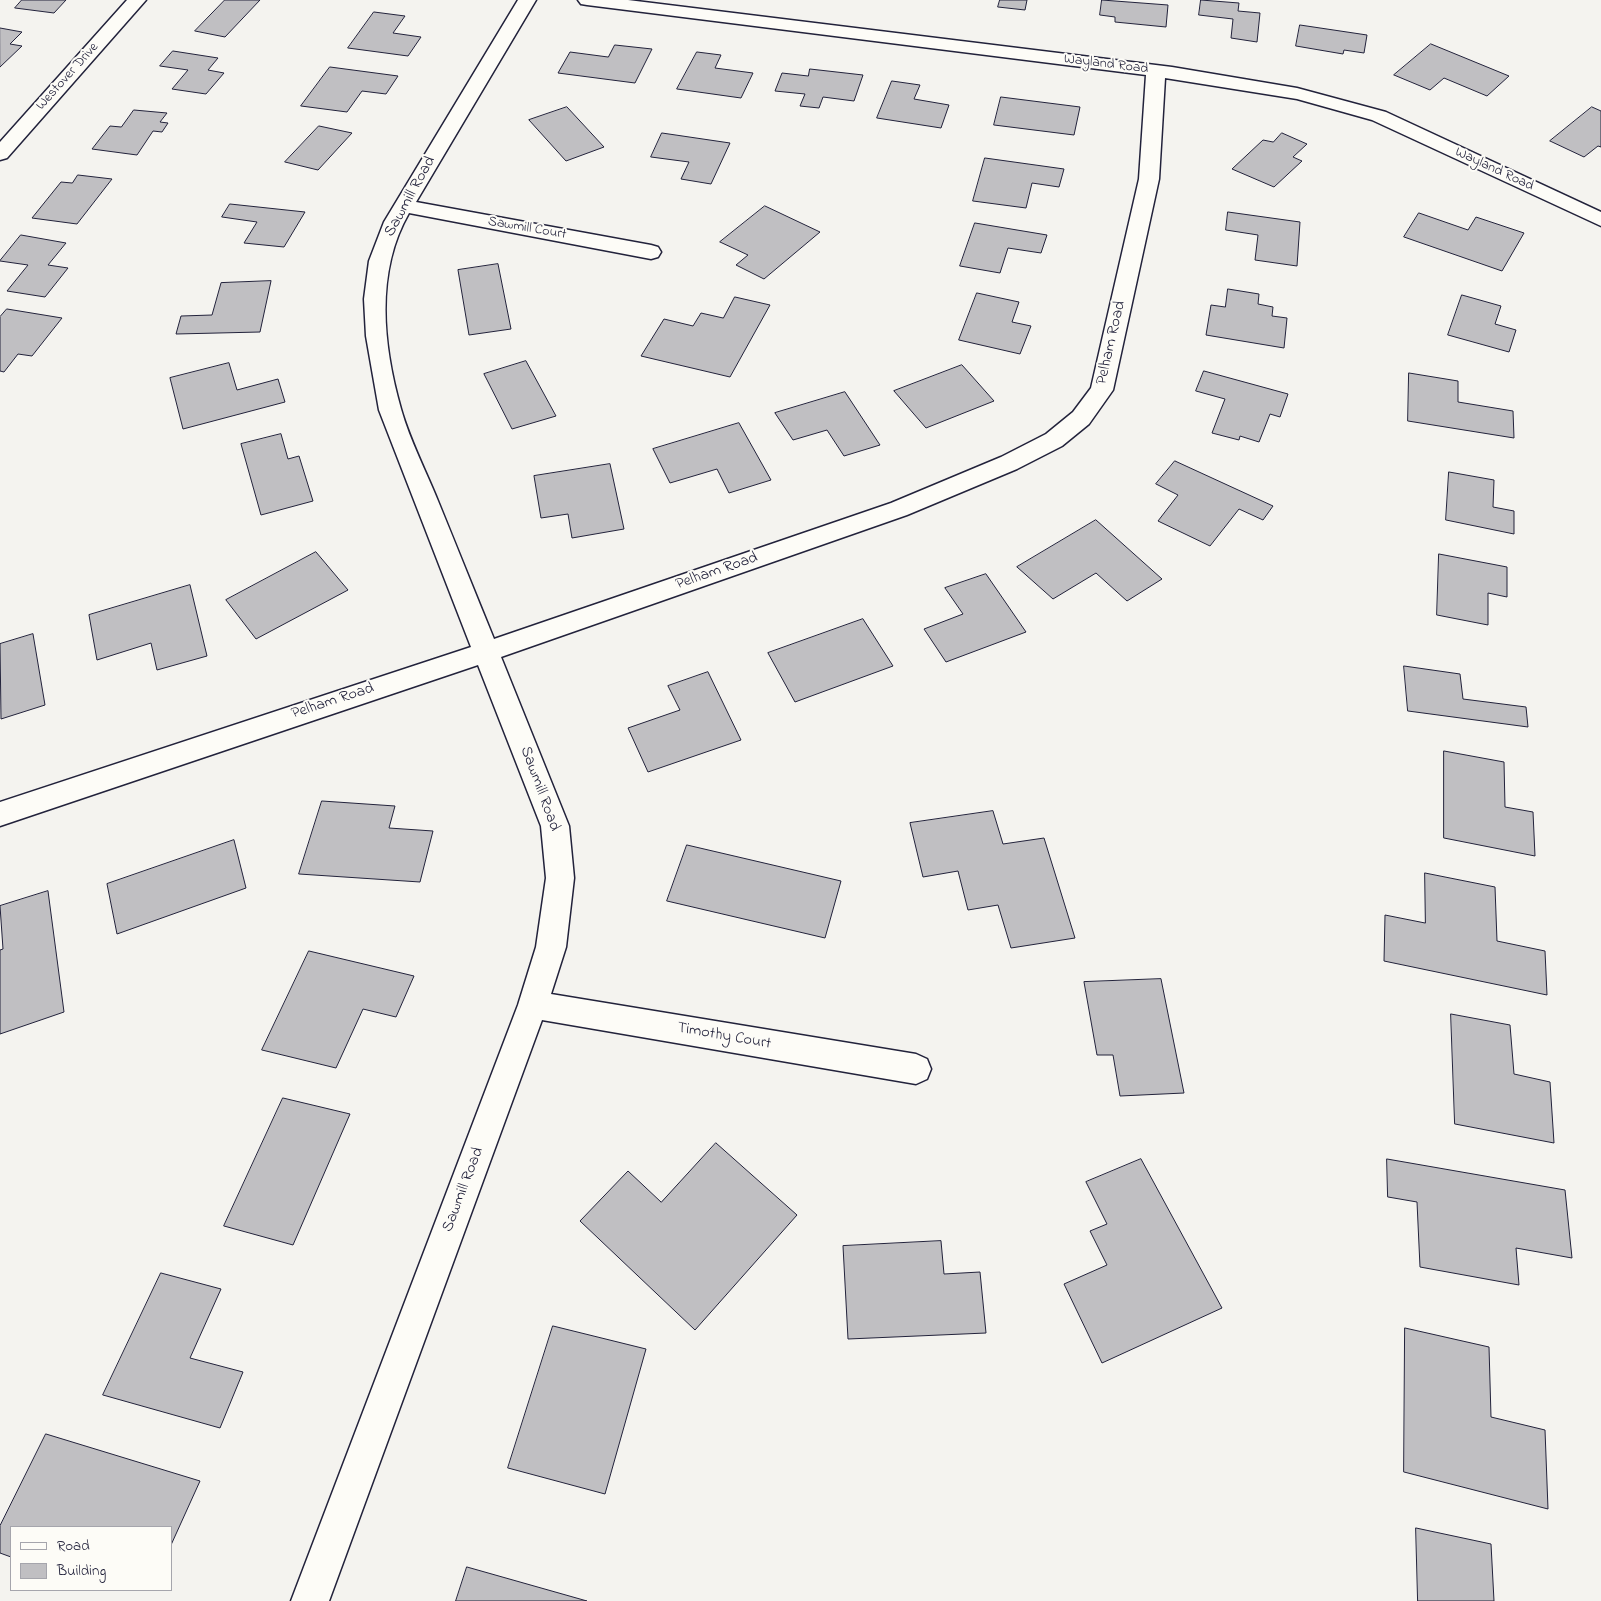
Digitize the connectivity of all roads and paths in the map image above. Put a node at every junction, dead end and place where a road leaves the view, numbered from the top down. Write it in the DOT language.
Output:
graph roads {
  1 [pos="137,0"];
  2 [pos="527,0"];
  3 [pos="587,0"];
  4 [pos="1156,71"];
  5 [pos="0,154"];
  6 [pos="403,206"];
  7 [pos="1601,220"];
  8 [pos="651,252"];
  9 [pos="486,652"];
  10 [pos="0,814"];
  11 [pos="533,1005"];
  12 [pos="916,1069"];
  13 [pos="310,1601"];
  1 -- 5 [label="street, Westover Drive"];
  2 -- 6 [label="street, Sawmill Road"];
  3 -- 4 [label="street, Wayland Road"];
  4 -- 7 [label="street, Wayland Road"];
  4 -- 9 [label="street, Pelham Road"];
  6 -- 8 [label="street, Sawmill Court"];
  6 -- 9 [label="street, Sawmill Road"];
  9 -- 10 [label="street, Pelham Road"];
  9 -- 11 [label="street, Sawmill Road"];
  11 -- 12 [label="street, Timothy Court"];
  11 -- 13 [label="street, Sawmill Road"];
}
